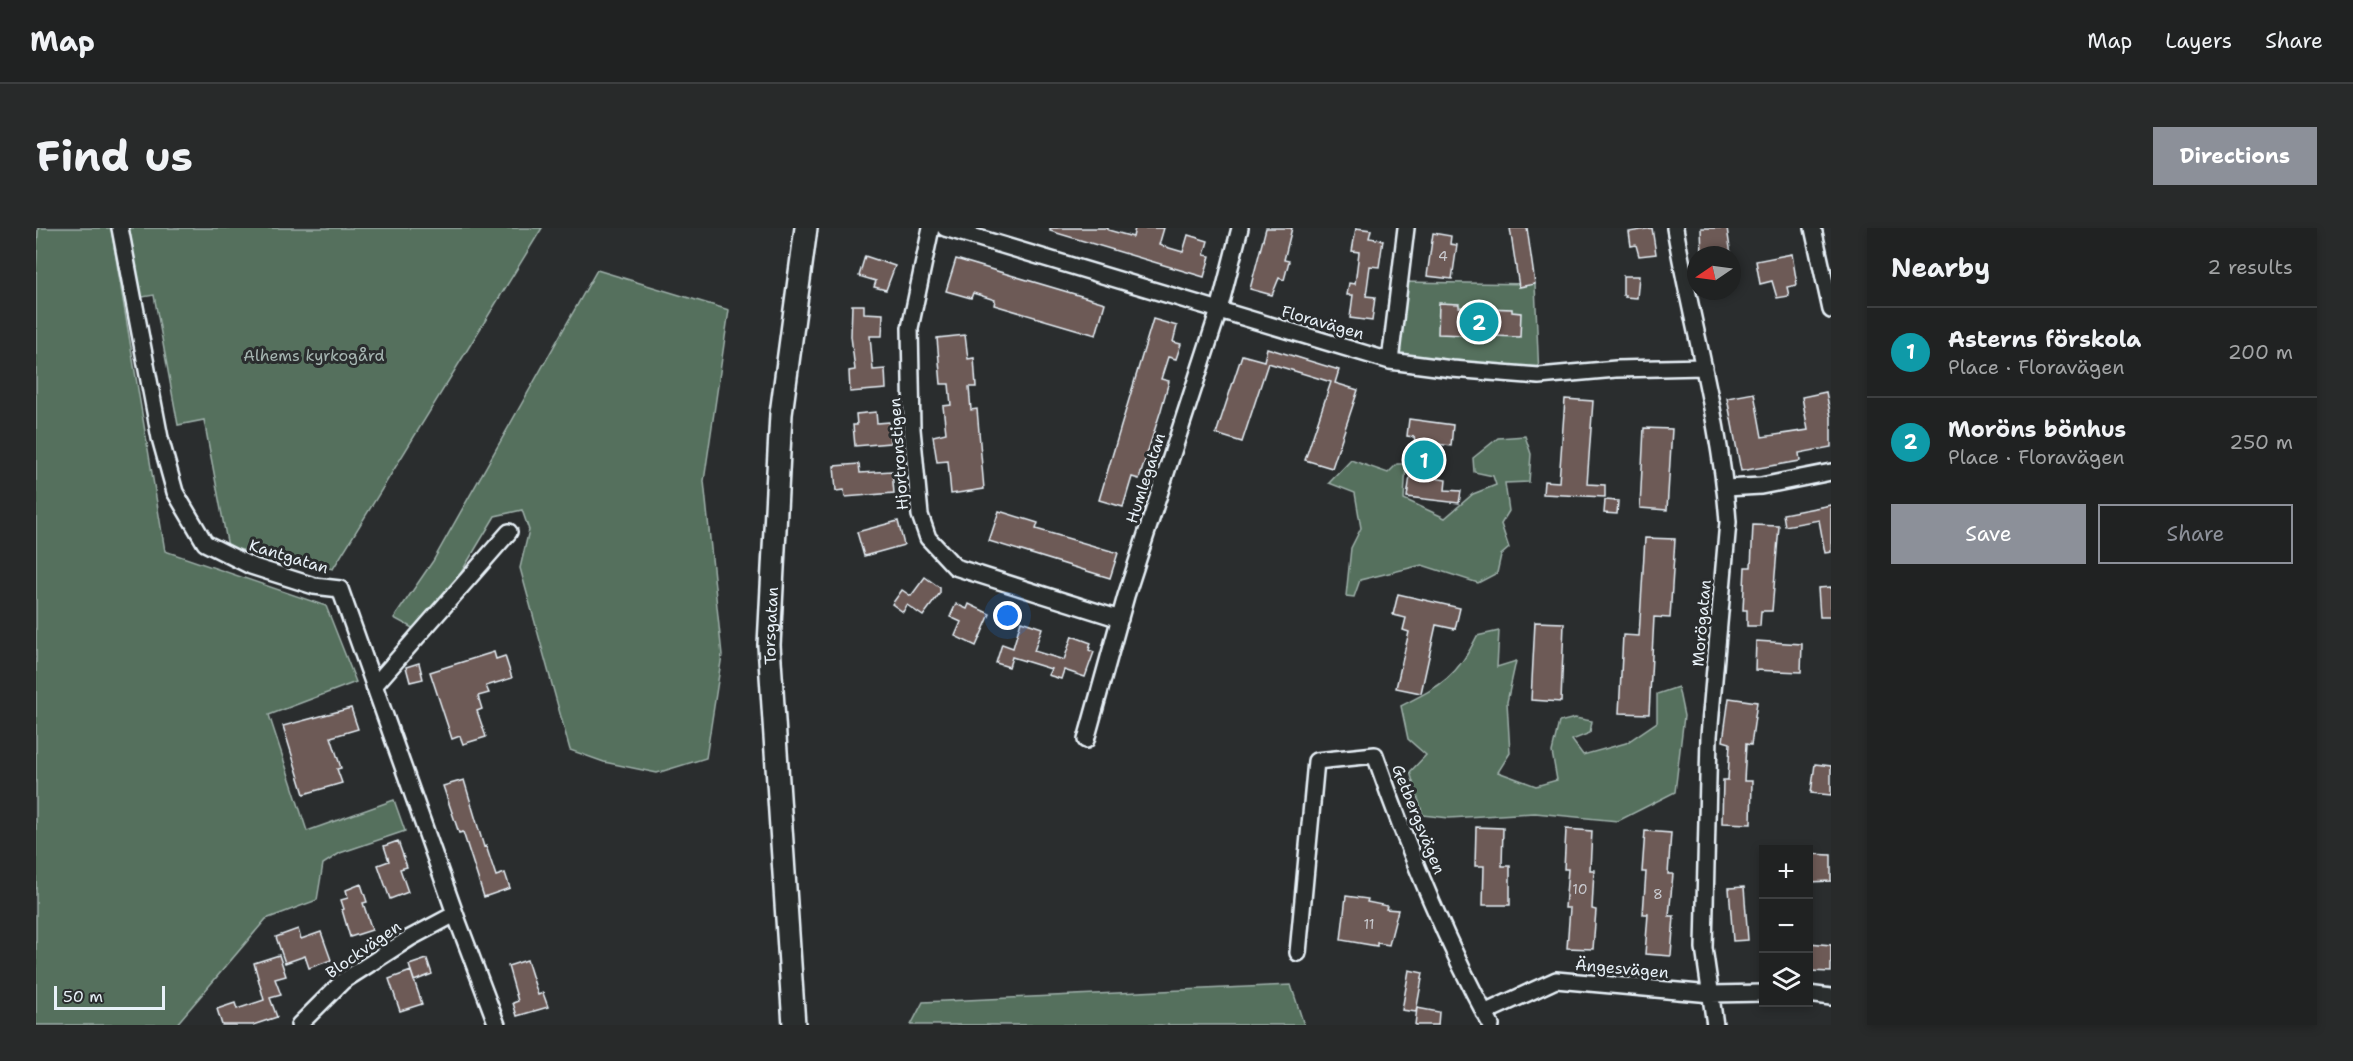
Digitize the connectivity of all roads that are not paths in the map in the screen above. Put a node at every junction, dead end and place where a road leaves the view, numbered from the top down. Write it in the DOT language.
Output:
graph roads {
  1 [pos="120,228"];
  2 [pos="806,228"];
  3 [pos="931,228"];
  4 [pos="945,228"];
  5 [pos="1240,228"];
  6 [pos="1406,228"];
  7 [pos="1675,228"];
  8 [pos="1813,228"];
  9 [pos="1219,310"];
  10 [pos="1831,310"];
  11 [pos="1390,361"];
  12 [pos="1704,367"];
  13 [pos="1831,472"];
  14 [pos="1726,488"];
  15 [pos="509,532"];
  16 [pos="1120,619"];
  17 [pos="374,686"];
  18 [pos="1086,740"];
  19 [pos="455,914"];
  20 [pos="1298,953"];
  21 [pos="1759,993"];
  22 [pos="1711,994"];
  23 [pos="1813,995"];
  24 [pos="1831,997"];
  25 [pos="1487,1019"];
  26 [pos="299,1025"];
  27 [pos="497,1025"];
  28 [pos="794,1025"];
  29 [pos="1715,1025"];
  1 -- 17 [label="street, Kantgatan"];
  2 -- 28 [label="main road, Torsgatan"];
  3 -- 16 [label="street, Hjortronstigen"];
  4 -- 9 [label="street, Floravägen"];
  5 -- 9 [label="street, Humlegatan"];
  6 -- 11 [label="street"];
  7 -- 12 [label="street, Morögatan"];
  8 -- 10 [label="street"];
  9 -- 11 [label="street, Floravägen"];
  9 -- 16 [label="street, Humlegatan"];
  11 -- 12 [label="street, Floravägen"];
  12 -- 14 [label="street, Morögatan"];
  13 -- 14 [label="street"];
  14 -- 22 [label="street, Morögatan"];
  15 -- 17 [label="street"];
  16 -- 18 [label="street, Humlegatan"];
  17 -- 19 [label="street, Kantgatan"];
  19 -- 26 [label="street, Blockvägen"];
  19 -- 27 [label="street, Kantgatan"];
  20 -- 25 [label="street, Getbergsvägen"];
  21 -- 22 [label="street, Ängesvägen"];
  22 -- 25 [label="street, Ängesvägen"];
  22 -- 29 [label="street, Morögatan"];
  23 -- 24 [label="street"];
}
